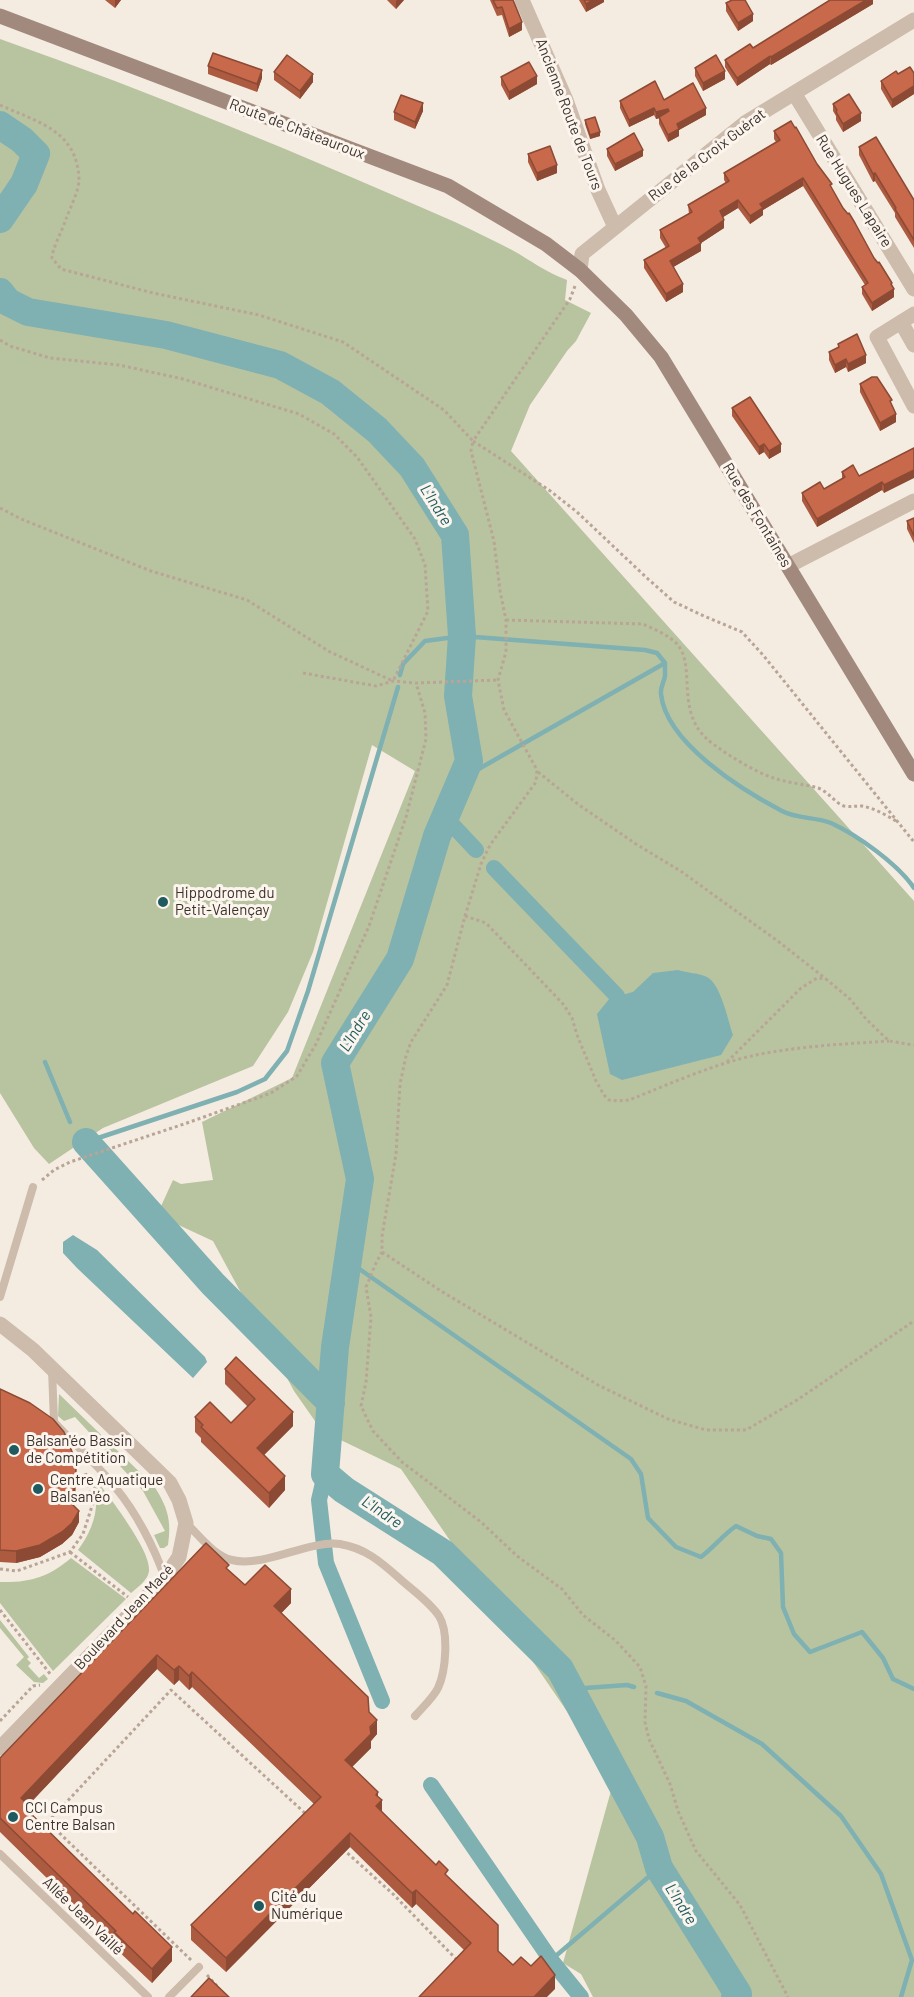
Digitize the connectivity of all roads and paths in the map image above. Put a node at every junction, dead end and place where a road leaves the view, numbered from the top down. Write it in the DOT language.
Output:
graph roads {
  1 [pos="522,0"];
  2 [pos="0,16"];
  3 [pos="914,20"];
  4 [pos="794,93"];
  5 [pos="0,105"];
  6 [pos="615,227"];
  7 [pos="580,270"];
  8 [pos="914,289"];
  9 [pos="908,318"];
  10 [pos="0,340"];
  11 [pos="914,345"];
  12 [pos="914,406"];
  13 [pos="473,441"];
  14 [pos="914,501"];
  15 [pos="0,508"];
  16 [pos="788,566"];
  17 [pos="506,620"];
  18 [pos="303,674"];
  19 [pos="498,680"];
  20 [pos="393,681"];
  21 [pos="416,683"];
  22 [pos="537,772"];
  23 [pos="914,774"];
  24 [pos="900,824"];
  25 [pos="914,842"];
  26 [pos="465,916"];
  27 [pos="826,979"];
  28 [pos="890,1041"];
  29 [pos="914,1045"];
  30 [pos="724,1064"];
  31 [pos="33,1187"];
  32 [pos="382,1252"];
  33 [pos="0,1297"];
  34 [pos="914,1321"];
  35 [pos="0,1324"];
  36 [pos="52,1368"];
  37 [pos="84,1463"];
  38 [pos="186,1523"];
  39 [pos="70,1552"];
  40 [pos="0,1569"];
  41 [pos="165,1578"];
  42 [pos="126,1595"];
  43 [pos="0,1610"];
  44 [pos="59,1676"];
  45 [pos="415,1716"];
  46 [pos="0,1720"];
  47 [pos="0,1748"];
  48 [pos="312,1820"];
  49 [pos="340,1846"];
  50 [pos="0,1854"];
  51 [pos="462,1965"];
  52 [pos="199,1967"];
  53 [pos="222,1991"];
  54 [pos="148,1997"];
  55 [pos="170,1997"];
  56 [pos="788,1997"];
  1 -- 6 [label="street, Ancienne Route de Tours"];
  2 -- 7 [label="street, Route de Châteauroux"];
  3 -- 4 [label="street, Rue de la Croix Guérat"];
  4 -- 6 [label="street, Rue de la Croix Guérat"];
  4 -- 8 [label="street, Rue Hugues Lapaire"];
  5 -- 13 [label="path"];
  6 -- 7 [label="street, Rue de la Croix Guérat"];
  7 -- 13 [label="path"];
  7 -- 16 [label="street, Rue des Fontaines"];
  9 -- 11 [label="street"];
  9 -- 12 [label="street"];
  10 -- 20 [label="path"];
  13 -- 17 [label="path"];
  13 -- 24 [label="path"];
  14 -- 16 [label="street"];
  15 -- 20 [label="path"];
  16 -- 23 [label="street, Rue des Fontaines"];
  17 -- 19 [label="path"];
  17 -- 24 [label="path"];
  18 -- 20 [label="path"];
  19 -- 21 [label="path"];
  19 -- 22 [label="path"];
  20 -- 21 [label="path"];
  21 -- 31 [label="path"];
  22 -- 26 [label="path"];
  22 -- 27 [label="path"];
  24 -- 25 [label="path"];
  26 -- 30 [label="path"];
  26 -- 32 [label="path"];
  27 -- 28 [label="path"];
  27 -- 30 [label="path"];
  28 -- 29 [label="path"];
  28 -- 30 [label="path"];
  31 -- 33 [label="lane"];
  32 -- 34 [label="path"];
  32 -- 56 [label="path"];
  35 -- 36 [label="street"];
  36 -- 38 [label="street"];
  36 -- 41 [label="lane"];
  37 -- 39 [label="path"];
  38 -- 41 [label="street, Boulevard Jean Macé"];
  38 -- 45 [label="lane"];
  39 -- 40 [label="path"];
  39 -- 42 [label="path"];
  41 -- 44 [label="street, Boulevard Jean Macé"];
  43 -- 44 [label="path"];
  44 -- 46 [label="path"];
  44 -- 47 [label="street, Boulevard Jean Macé"];
  48 -- 52 [label="path"];
  49 -- 51 [label="path"];
  50 -- 54 [label="lane, Allée Jean Vaillé"];
  52 -- 53 [label="path"];
  52 -- 55 [label="lane"];
}
